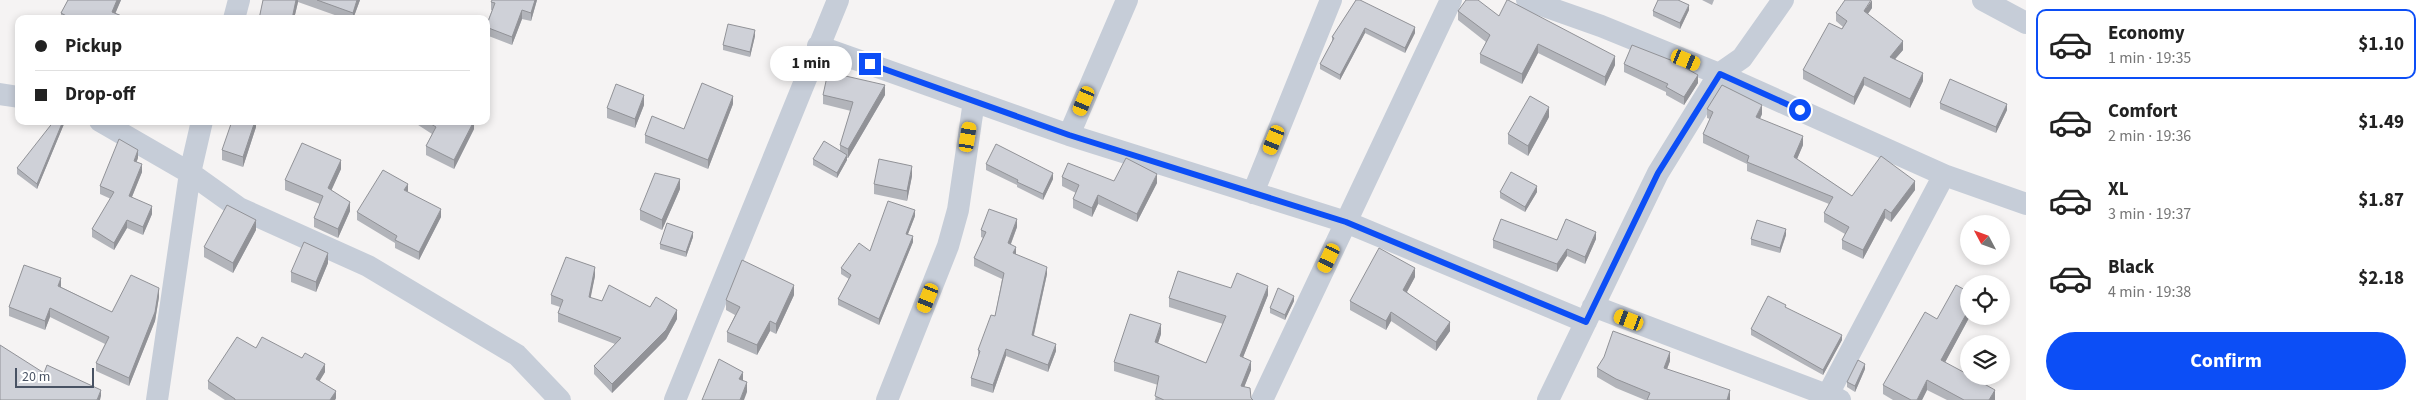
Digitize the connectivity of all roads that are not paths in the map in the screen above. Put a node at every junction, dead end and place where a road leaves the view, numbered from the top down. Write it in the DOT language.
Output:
graph roads {
  1 [pos="239,0"];
  2 [pos="838,0"];
  3 [pos="1127,0"];
  4 [pos="1331,0"];
  5 [pos="1451,0"];
  6 [pos="1527,0"];
  7 [pos="1783,0"];
  8 [pos="1983,0"];
  9 [pos="235,15"];
  10 [pos="2026,23"];
  11 [pos="818,46"];
  12 [pos="1720,74"];
  13 [pos="0,94"];
  14 [pos="15,96"];
  15 [pos="974,101"];
  16 [pos="107,125"];
  17 [pos="201,125"];
  18 [pos="1069,135"];
  19 [pos="190,173"];
  20 [pos="1944,175"];
  21 [pos="1253,193"];
  22 [pos="2026,204"];
  23 [pos="1346,222"];
  24 [pos="1589,314"];
  25 [pos="1831,399"];
  26 [pos="157,400"];
  27 [pos="560,400"];
  28 [pos="675,400"];
  29 [pos="887,400"];
  30 [pos="1262,400"];
  31 [pos="1548,400"];
  1 -- 9 [label="street"];
  2 -- 11 [label="street"];
  3 -- 18 [label="street"];
  4 -- 21 [label="street"];
  5 -- 23 [label="street"];
  6 -- 12 [label="street"];
  7 -- 12 [label="street"];
  8 -- 10 [label="street"];
  11 -- 15 [label="street"];
  11 -- 28 [label="street"];
  12 -- 20 [label="street"];
  12 -- 24 [label="street"];
  13 -- 14 [label="street"];
  15 -- 18 [label="street"];
  15 -- 29 [label="street"];
  16 -- 19 [label="street"];
  17 -- 19 [label="street"];
  18 -- 21 [label="street"];
  19 -- 26 [label="street"];
  19 -- 27 [label="street"];
  20 -- 22 [label="street"];
  20 -- 25 [label="street"];
  21 -- 23 [label="street"];
  23 -- 24 [label="street"];
  23 -- 30 [label="street"];
  24 -- 25 [label="street"];
  24 -- 31 [label="street"];
}
